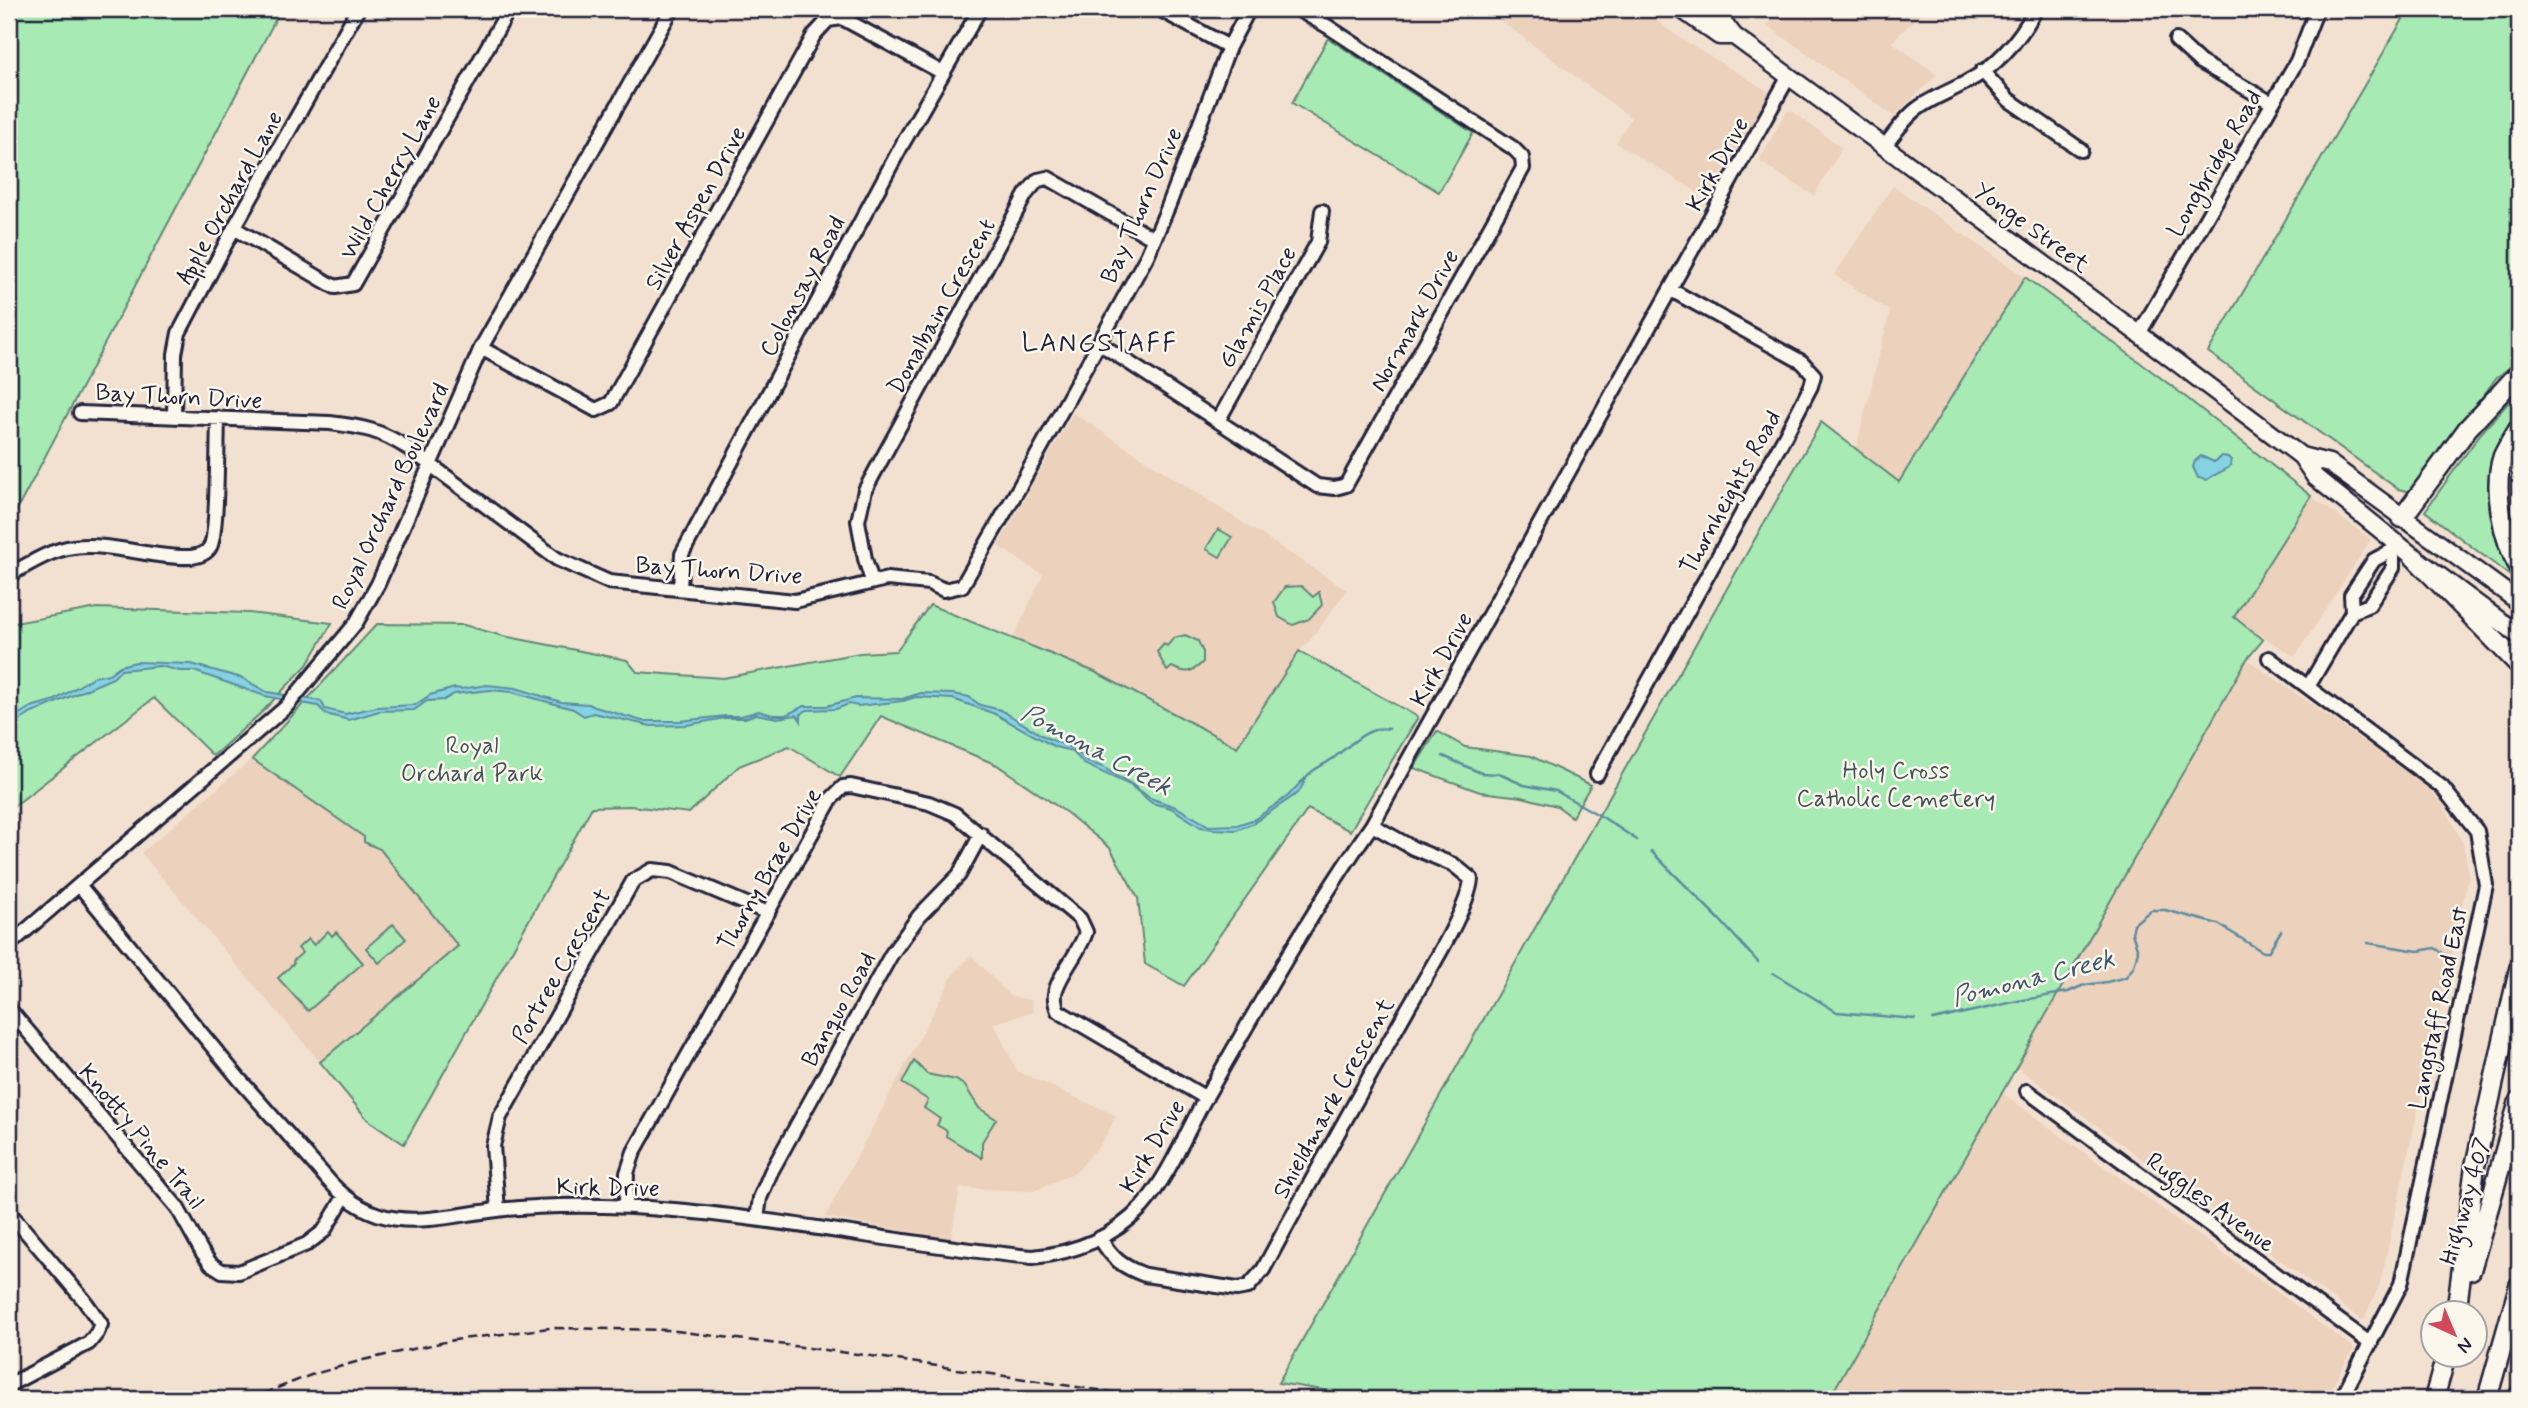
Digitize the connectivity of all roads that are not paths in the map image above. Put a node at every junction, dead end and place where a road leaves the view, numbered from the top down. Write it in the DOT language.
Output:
graph roads {
  1 [pos="358,9"];
  2 [pos="509,9"];
  3 [pos="672,9"];
  4 [pos="980,9"];
  5 [pos="1159,9"];
  6 [pos="1249,9"];
  7 [pos="1297,9"];
  8 [pos="1681,9"];
  9 [pos="1704,9"];
  10 [pos="2036,9"];
  11 [pos="2317,9"];
  12 [pos="1734,36"];
  13 [pos="2176,40"];
  14 [pos="1229,47"];
  15 [pos="1982,71"];
  16 [pos="943,73"];
  17 [pos="1789,76"];
  18 [pos="2273,103"];
  19 [pos="1884,147"];
  20 [pos="2081,150"];
  21 [pos="1322,211"];
  22 [pos="234,228"];
  23 [pos="1154,239"];
  24 [pos="1671,290"];
  25 [pos="2139,334"];
  26 [pos="1099,343"];
  27 [pos="481,348"];
  28 [pos="2519,373"];
  29 [pos="80,413"];
  30 [pos="174,417"];
  31 [pos="218,418"];
  32 [pos="1218,421"];
  33 [pos="2519,428"];
  34 [pos="2301,456"];
  35 [pos="429,464"];
  36 [pos="2402,518"];
  37 [pos="2393,546"];
  38 [pos="2414,556"];
  39 [pos="2519,567"];
  40 [pos="9,575"];
  41 [pos="872,581"];
  42 [pos="680,588"];
  43 [pos="2519,602"];
  44 [pos="2352,612"];
  45 [pos="2519,635"];
  46 [pos="2269,659"];
  47 [pos="2519,665"];
  48 [pos="2308,687"];
  49 [pos="1597,774"];
  50 [pos="1373,825"];
  51 [pos="981,834"];
  52 [pos="79,885"];
  53 [pos="768,914"];
  54 [pos="9,945"];
  55 [pos="2519,969"];
  56 [pos="9,1009"];
  57 [pos="2027,1091"];
  58 [pos="1206,1098"];
  59 [pos="2519,1101"];
  60 [pos="344,1197"];
  61 [pos="626,1205"];
  62 [pos="498,1210"];
  63 [pos="9,1212"];
  64 [pos="757,1219"];
  65 [pos="1100,1238"];
  66 [pos="2519,1286"];
  67 [pos="2459,1300"];
  68 [pos="2461,1300"];
  69 [pos="2371,1344"];
  70 [pos="2442,1370"];
  71 [pos="9,1385"];
  72 [pos="2341,1399"];
  73 [pos="2434,1399"];
  74 [pos="2487,1399"];
  1 -- 22 [label="street, Apple Orchard Lane"];
  2 -- 22 [label="street, Wild Cherry Lane"];
  3 -- 27 [label="street, Royal Orchard Boulevard"];
  4 -- 16 [label="street, Colonsay Road"];
  5 -- 14 [label="street"];
  6 -- 14 [label="street, Bay Thorn Drive"];
  7 -- 32 [label="street, Normark Drive"];
  8 -- 12 [label="main road, Yonge Street"];
  9 -- 12 [label="main road, Yonge Street"];
  10 -- 15 [label="street"];
  11 -- 18 [label="street, Longbridge Road"];
  12 -- 17 [label="main road, Yonge Street"];
  13 -- 18 [label="street"];
  14 -- 23 [label="street, Bay Thorn Drive"];
  15 -- 19 [label="street"];
  15 -- 20 [label="street"];
  16 -- 27 [label="street, Silver Aspen Drive"];
  16 -- 42 [label="street, Colonsay Road"];
  17 -- 19 [label="main road, Yonge Street"];
  17 -- 24 [label="street, Kirk Drive"];
  18 -- 25 [label="street, Longbridge Road"];
  19 -- 25 [label="main road, Yonge Street"];
  21 -- 32 [label="street, Glamis Place"];
  22 -- 30 [label="street, Apple Orchard Lane"];
  23 -- 26 [label="street, Bay Thorn Drive"];
  23 -- 41 [label="street, Donalbain Crescent"];
  24 -- 49 [label="street, Thornheights Road"];
  24 -- 50 [label="street, Kirk Drive"];
  25 -- 34 [label="main road, Yonge Street"];
  26 -- 32 [label="street, Normark Drive"];
  26 -- 41 [label="street, Bay Thorn Drive"];
  27 -- 35 [label="street, Royal Orchard Boulevard"];
  28 -- 36 [label="highway"];
  29 -- 30 [label="street, Bay Thorn Drive"];
  30 -- 31 [label="street, Bay Thorn Drive"];
  31 -- 35 [label="street, Bay Thorn Drive"];
  31 -- 40 [label="street"];
  33 -- 39 [label="highway"];
  34 -- 36 [label="main road, Yonge Street"];
  34 -- 37 [label="main road, Yonge Street"];
  35 -- 42 [label="street, Bay Thorn Drive"];
  35 -- 52 [label="street, Royal Orchard Boulevard"];
  36 -- 37 [label="main road"];
  36 -- 43 [label="main road, Yonge Street"];
  37 -- 38 [label="main road, Yonge Street"];
  37 -- 44 [label="street"];
  37 -- 44 [label="street"];
  38 -- 45 [label="main road, Yonge Street"];
  38 -- 47 [label="highway"];
  41 -- 42 [label="street, Bay Thorn Drive"];
  44 -- 48 [label="street"];
  46 -- 48 [label="street, Langstaff Road East"];
  48 -- 69 [label="street, Langstaff Road East"];
  50 -- 58 [label="street, Kirk Drive"];
  50 -- 65 [label="street, Shieldmark Crescent"];
  51 -- 53 [label="street, Thorny Brae Drive"];
  51 -- 58 [label="street, Thorny Brae Drive"];
  51 -- 64 [label="street, Banquo Road"];
  52 -- 54 [label="street, Royal Orchard Boulevard"];
  52 -- 60 [label="street, Kirk Drive"];
  53 -- 61 [label="street, Thorny Brae Drive"];
  53 -- 62 [label="street, Portree Crescent"];
  55 -- 67 [label="highway"];
  56 -- 60 [label="street, Knotty Pine Trail"];
  57 -- 69 [label="street, Ruggles Avenue"];
  58 -- 65 [label="street, Kirk Drive"];
  59 -- 68 [label="highway, Highway 407"];
  60 -- 62 [label="street, Kirk Drive"];
  61 -- 62 [label="street, Kirk Drive"];
  61 -- 64 [label="street, Kirk Drive"];
  63 -- 71 [label="street"];
  64 -- 65 [label="street, Kirk Drive"];
  66 -- 74 [label="highway"];
  69 -- 72 [label="street, Langstaff Road East"];
  70 -- 73 [label="highway"];
}
